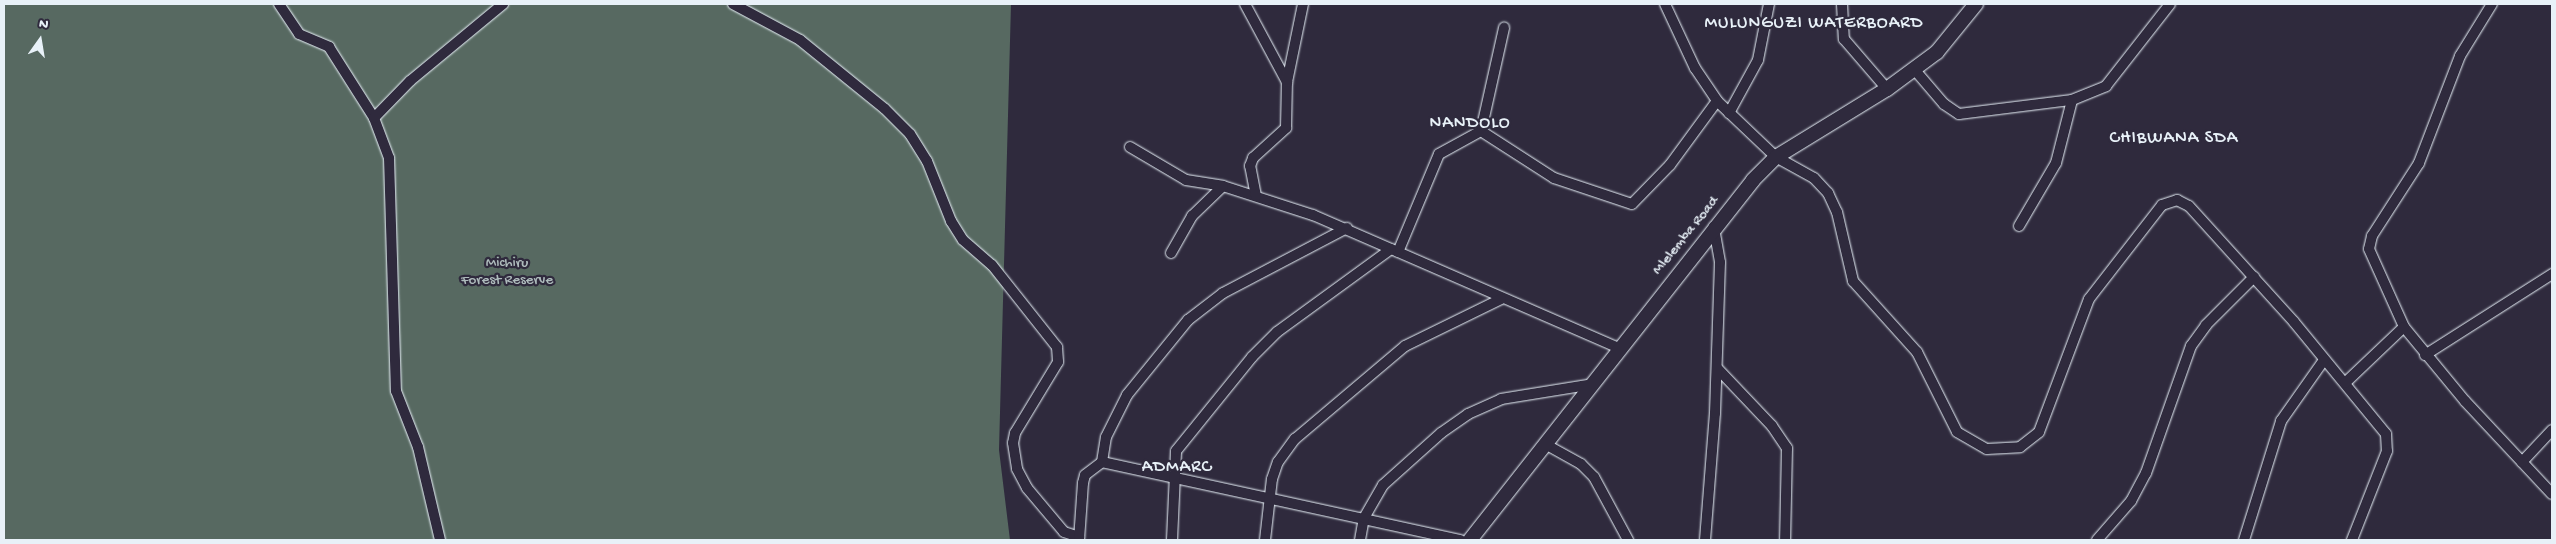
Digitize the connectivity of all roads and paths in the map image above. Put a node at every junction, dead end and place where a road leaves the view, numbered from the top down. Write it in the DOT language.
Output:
graph roads {
  1 [pos="279,4"];
  2 [pos="503,4"];
  3 [pos="733,4"];
  4 [pos="1245,4"];
  5 [pos="1303,4"];
  6 [pos="1665,4"];
  7 [pos="1769,4"];
  8 [pos="1842,4"];
  9 [pos="1976,4"];
  10 [pos="2170,4"];
  11 [pos="2492,4"];
  12 [pos="1504,28"];
  13 [pos="1914,69"];
  14 [pos="1287,82"];
  15 [pos="1887,88"];
  16 [pos="2072,100"];
  17 [pos="1717,101"];
  18 [pos="1729,113"];
  19 [pos="374,118"];
  20 [pos="1481,131"];
  21 [pos="1130,146"];
  22 [pos="1776,157"];
  23 [pos="1223,186"];
  24 [pos="1256,196"];
  25 [pos="2019,226"];
  26 [pos="1714,227"];
  27 [pos="1348,228"];
  28 [pos="1394,251"];
  29 [pos="1171,253"];
  30 [pos="2552,274"];
  31 [pos="2254,277"];
  32 [pos="1501,298"];
  33 [pos="2404,326"];
  34 [pos="1621,350"];
  35 [pos="2425,355"];
  36 [pos="2324,360"];
  37 [pos="1717,368"];
  38 [pos="2345,383"];
  39 [pos="1594,384"];
  40 [pos="2552,430"];
  41 [pos="1545,444"];
  42 [pos="1102,462"];
  43 [pos="2522,462"];
  44 [pos="1176,481"];
  45 [pos="2552,494"];
  46 [pos="1267,499"];
  47 [pos="1364,518"];
  48 [pos="1079,539"];
  49 [pos="440,540"];
  50 [pos="1172,540"];
  51 [pos="1265,540"];
  52 [pos="1360,540"];
  53 [pos="1461,540"];
  54 [pos="1470,540"];
  55 [pos="1628,540"];
  56 [pos="1705,540"];
  57 [pos="1785,540"];
  58 [pos="2097,540"];
  59 [pos="2244,540"];
  60 [pos="2352,540"];
  1 -- 19 [label="street"];
  2 -- 19 [label="street"];
  3 -- 48 [label="street"];
  4 -- 14 [label="street"];
  5 -- 14 [label="street"];
  6 -- 17 [label="street"];
  7 -- 18 [label="street"];
  8 -- 15 [label="street"];
  9 -- 13 [label="street, Mlelemba Road"];
  10 -- 16 [label="street"];
  11 -- 33 [label="street"];
  12 -- 20 [label="street"];
  13 -- 15 [label="street, Mlelemba Road"];
  13 -- 16 [label="street"];
  14 -- 24 [label="street"];
  15 -- 22 [label="street, Mlelemba Road"];
  16 -- 25 [label="street"];
  17 -- 18 [label="street"];
  17 -- 20 [label="street"];
  18 -- 22 [label="street"];
  19 -- 49 [label="street"];
  20 -- 28 [label="street"];
  21 -- 23 [label="street"];
  22 -- 26 [label="street, Mlelemba Road"];
  22 -- 31 [label="street"];
  23 -- 24 [label="street"];
  23 -- 29 [label="street"];
  24 -- 27 [label="street"];
  26 -- 34 [label="street, Mlelemba Road"];
  26 -- 37 [label="street"];
  27 -- 28 [label="street"];
  27 -- 42 [label="street"];
  28 -- 32 [label="street"];
  28 -- 44 [label="street"];
  30 -- 35 [label="street"];
  31 -- 36 [label="street"];
  31 -- 58 [label="street"];
  32 -- 34 [label="street"];
  32 -- 46 [label="street"];
  33 -- 35 [label="street"];
  33 -- 38 [label="street"];
  34 -- 39 [label="street, Mlelemba Road"];
  35 -- 43 [label="street"];
  36 -- 38 [label="street"];
  36 -- 59 [label="street"];
  37 -- 56 [label="street"];
  37 -- 57 [label="street"];
  38 -- 60 [label="street"];
  39 -- 41 [label="street, Mlelemba Road"];
  39 -- 47 [label="street"];
  40 -- 43 [label="street"];
  41 -- 54 [label="street, Mlelemba Road"];
  41 -- 55 [label="street"];
  42 -- 44 [label="street"];
  42 -- 48 [label="street"];
  43 -- 45 [label="street"];
  44 -- 46 [label="street"];
  44 -- 50 [label="street"];
  46 -- 47 [label="street"];
  46 -- 51 [label="street"];
  47 -- 52 [label="street"];
  47 -- 53 [label="street"];
}
